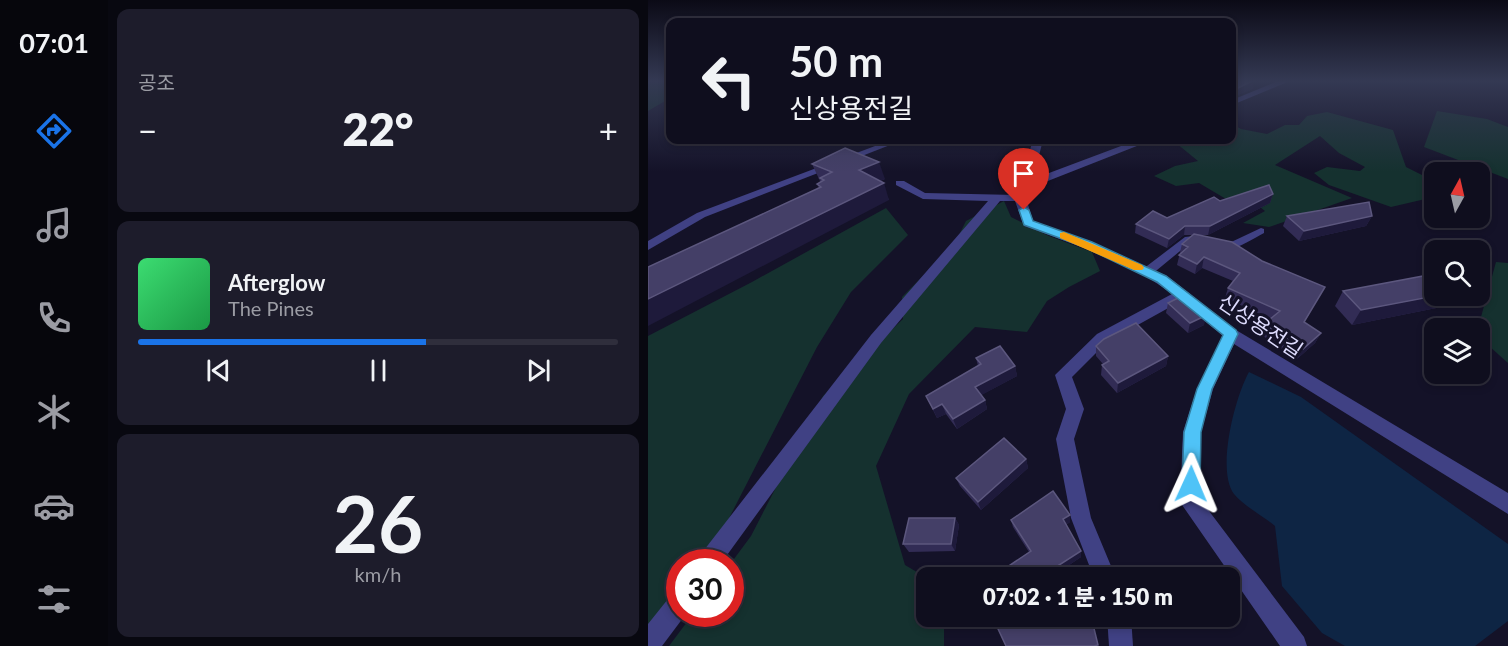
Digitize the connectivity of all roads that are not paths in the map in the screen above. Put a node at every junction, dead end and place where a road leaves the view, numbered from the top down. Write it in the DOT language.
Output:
graph roads {
  1 [pos="887,144"];
  2 [pos="1037,144"];
  3 [pos="1135,144"];
  4 [pos="900,183"];
  5 [pos="1023,192"];
  6 [pos="996,198"];
  7 [pos="1261,231"];
  8 [pos="648,246"];
  9 [pos="1147,272"];
  10 [pos="1181,295"];
  11 [pos="1231,334"];
  12 [pos="1508,504"];
  13 [pos="719,549"];
  14 [pos="1101,567"];
  15 [pos="666,620"];
  16 [pos="1121,627"];
  17 [pos="648,644"];
  18 [pos="1121,646"];
  19 [pos="1295,646"];
  1 -- 8 [label="street"];
  2 -- 5 [label="street"];
  3 -- 5 [label="street"];
  4 -- 6 [label="street"];
  5 -- 6 [label="street"];
  5 -- 9 [label="street, 신상용전길"];
  6 -- 13 [label="street"];
  7 -- 9 [label="lane"];
  9 -- 10 [label="street, 신상용전길"];
  10 -- 11 [label="street, 신상용전길"];
  10 -- 14 [label="street"];
  11 -- 12 [label="street, 신상용전길"];
  11 -- 19 [label="street"];
  15 -- 17 [label="street"];
  16 -- 18 [label="street"];
}
